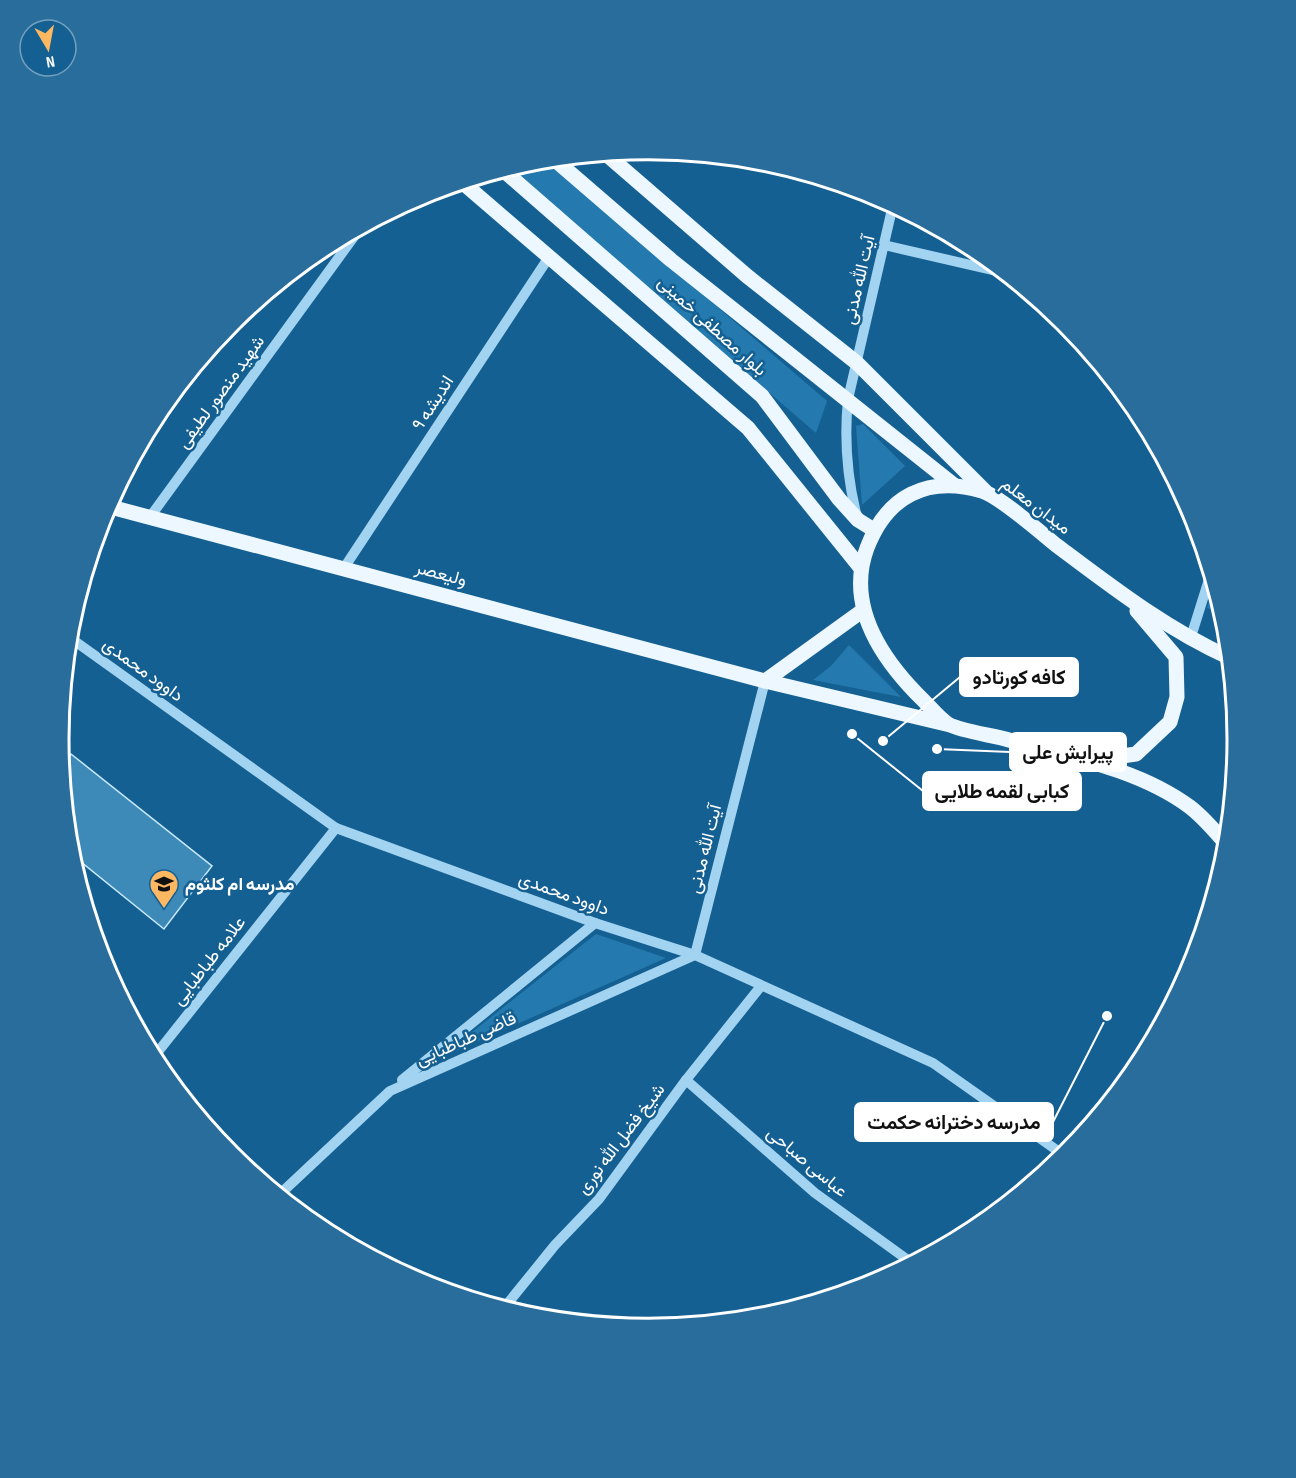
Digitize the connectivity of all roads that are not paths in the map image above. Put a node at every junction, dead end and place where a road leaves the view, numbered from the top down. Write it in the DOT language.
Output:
graph roads {
  1 [pos="614,161"];
  2 [pos="563,167"];
  3 [pos="511,177"];
  4 [pos="470,189"];
  5 [pos="891,214"];
  6 [pos="348,245"];
  7 [pos="884,245"];
  8 [pos="549,257"];
  9 [pos="984,268"];
  10 [pos="857,363"];
  11 [pos="848,399"];
  12 [pos="954,485"];
  13 [pos="985,491"];
  14 [pos="117,509"];
  15 [pos="150,517"];
  16 [pos="858,520"];
  17 [pos="874,530"];
  18 [pos="860,567"];
  19 [pos="344,568"];
  20 [pos="1206,586"];
  21 [pos="1125,597"];
  22 [pos="862,611"];
  23 [pos="1190,640"];
  24 [pos="77,643"];
  25 [pos="1220,654"];
  26 [pos="765,681"];
  27 [pos="948,724"];
  28 [pos="1084,761"];
  29 [pos="336,828"];
  30 [pos="1219,836"];
  31 [pos="595,923"];
  32 [pos="694,955"];
  33 [pos="759,989"];
  34 [pos="160,1049"];
  35 [pos="686,1080"];
  36 [pos="390,1091"];
  37 [pos="1056,1149"];
  38 [pos="285,1189"];
  39 [pos="905,1258"];
  40 [pos="510,1301"];
  1 -- 10 [label="main road"];
  2 -- 11 [label="main road, بلوار مصطفی خمینی"];
  3 -- 16 [label="main road, بلوار مصطفی خمینی"];
  4 -- 8 [label="main road"];
  5 -- 7 [label="street, آیت‌ الله مدنی"];
  6 -- 15 [label="street, شهید منصور لطیفی"];
  7 -- 9 [label="street"];
  7 -- 10 [label="street, آیت‌ الله مدنی"];
  8 -- 18 [label="main road"];
  8 -- 19 [label="street, اندیشه ۹"];
  10 -- 11 [label="street, آیت‌ الله مدنی"];
  10 -- 13 [label="main road"];
  11 -- 12 [label="main road, بلوار مصطفی خمینی"];
  11 -- 16 [label="street, آیت‌ الله مدنی"];
  12 -- 13 [label="main road, میدان معلم"];
  12 -- 17 [label="main road, میدان معلم"];
  13 -- 21 [label="main road, میدان معلم"];
  14 -- 15 [label="main road, ولیعصر"];
  15 -- 19 [label="main road, ولیعصر"];
  16 -- 17 [label="main road, بلوار مصطفی خمینی"];
  17 -- 18 [label="main road, میدان معلم"];
  18 -- 22 [label="main road, میدان معلم"];
  19 -- 26 [label="main road, ولیعصر"];
  20 -- 23 [label="street"];
  21 -- 23 [label="main road, میدان معلم"];
  21 -- 28 [label="main road"];
  22 -- 26 [label="main road"];
  22 -- 27 [label="main road, میدان معلم"];
  23 -- 25 [label="main road, میدان معلم"];
  24 -- 29 [label="street, داوود محمدی"];
  26 -- 27 [label="main road, ولیعصر"];
  26 -- 32 [label="street, آیت الله مدنی"];
  27 -- 28 [label="main road, میدان معلم"];
  28 -- 30 [label="main road, میدان معلم"];
  29 -- 31 [label="street, داوود محمدی"];
  29 -- 34 [label="street, علامه طباطبایی"];
  31 -- 32 [label="street, داوود محمدی"];
  31 -- 36 [label="street"];
  32 -- 33 [label="street, داوود محمدی"];
  32 -- 36 [label="street, قاضی طباطبایی"];
  33 -- 35 [label="street, شیخ فضل الله نوری"];
  33 -- 37 [label="street, داوود محمدی"];
  35 -- 39 [label="street, عباسی صباحی"];
  35 -- 40 [label="street, شیخ فضل الله نوری"];
  36 -- 38 [label="street, قاضی طباطبایی"];
}
